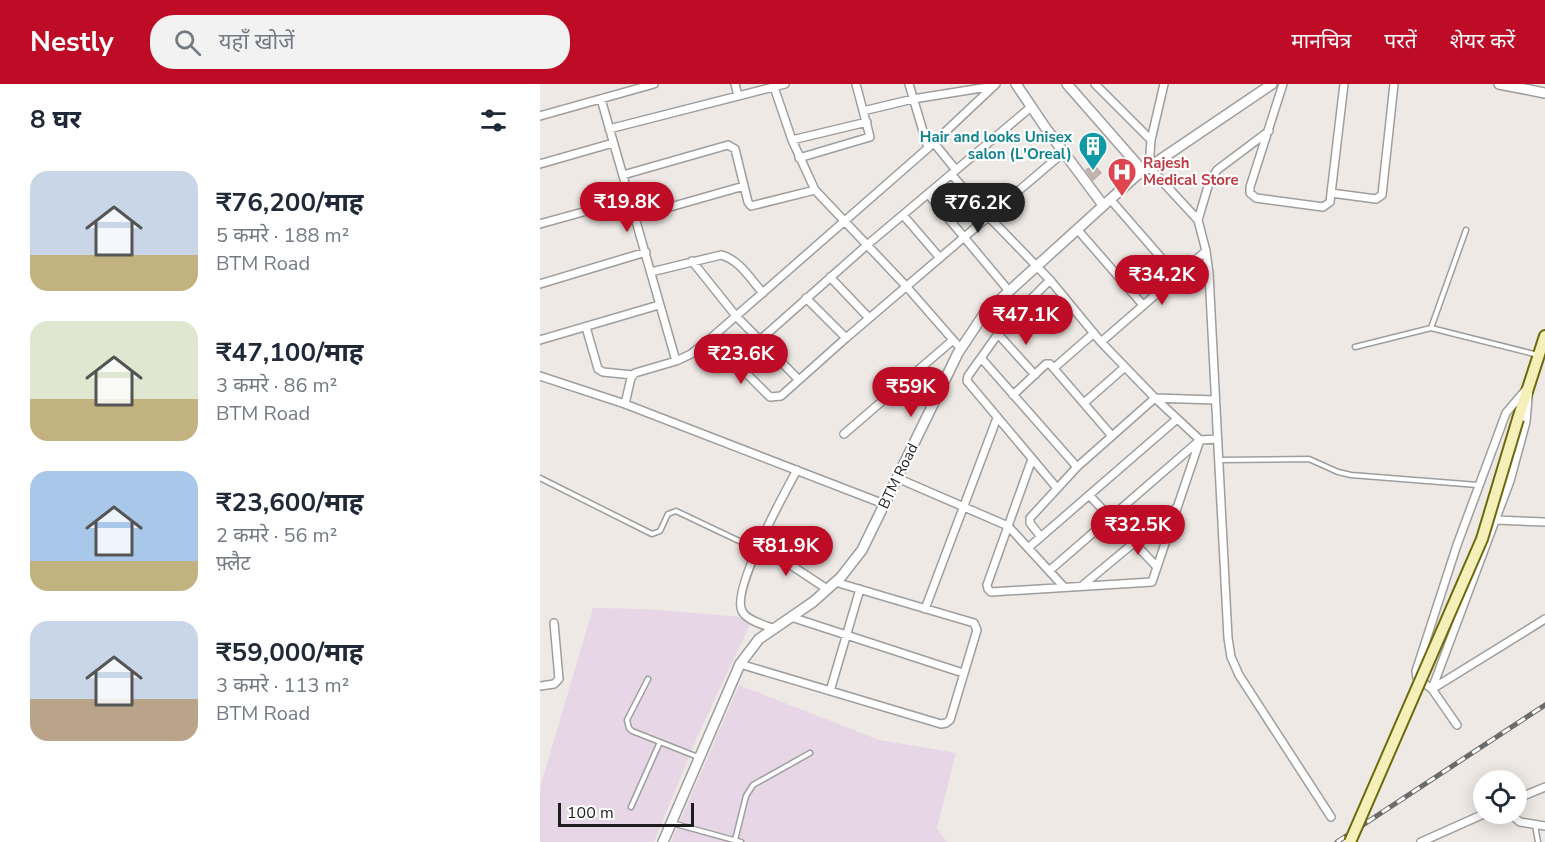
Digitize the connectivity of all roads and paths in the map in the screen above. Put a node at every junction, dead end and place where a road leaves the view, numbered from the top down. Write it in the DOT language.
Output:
graph roads {
  1 [pos="654,84"];
  2 [pos="735,84"];
  3 [pos="785,84"];
  4 [pos="856,84"];
  5 [pos="909,84"];
  6 [pos="1016,84"];
  7 [pos="1067,84"];
  8 [pos="1095,84"];
  9 [pos="1164,84"];
  10 [pos="1272,84"];
  11 [pos="1283,84"];
  12 [pos="1344,84"];
  13 [pos="1394,84"];
  14 [pos="1499,84"];
  15 [pos="995,85"];
  16 [pos="774,87"];
  17 [pos="1545,93"];
  18 [pos="738,96"];
  19 [pos="601,99"];
  20 [pos="913,99"];
  21 [pos="1031,107"];
  22 [pos="863,111"];
  23 [pos="540,116"];
  24 [pos="867,122"];
  25 [pos="609,129"];
  26 [pos="1269,131"];
  27 [pos="792,140"];
  28 [pos="1151,140"];
  29 [pos="613,143"];
  30 [pos="931,145"];
  31 [pos="1064,152"];
  32 [pos="800,158"];
  33 [pos="540,164"];
  34 [pos="1146,169"];
  35 [pos="954,172"];
  36 [pos="624,175"];
  37 [pos="744,186"];
  38 [pos="815,190"];
  39 [pos="1331,193"];
  40 [pos="928,194"];
  41 [pos="630,199"];
  42 [pos="1107,202"];
  43 [pos="903,215"];
  44 [pos="635,217"];
  45 [pos="989,217"];
  46 [pos="1198,220"];
  47 [pos="844,222"];
  48 [pos="540,224"];
  49 [pos="1077,229"];
  50 [pos="1466,230"];
  51 [pos="965,238"];
  52 [pos="867,245"];
  53 [pos="1206,251"];
  54 [pos="646,252"];
  55 [pos="940,258"];
  56 [pos="692,261"];
  57 [pos="1036,266"];
  58 [pos="651,272"];
  59 [pos="1177,276"];
  60 [pos="830,277"];
  61 [pos="1050,279"];
  62 [pos="540,284"];
  63 [pos="906,286"];
  64 [pos="1009,291"];
  65 [pos="763,293"];
  66 [pos="806,298"];
  67 [pos="659,305"];
  68 [pos="1143,305"];
  69 [pos="736,316"];
  70 [pos="869,318"];
  71 [pos="586,327"];
  72 [pos="1431,328"];
  73 [pos="1094,333"];
  74 [pos="998,334"];
  75 [pos="1545,336"];
  76 [pos="711,338"];
  77 [pos="846,338"];
  78 [pos="540,340"];
  79 [pos="760,340"];
  80 [pos="953,340"];
  81 [pos="1101,342"];
  82 [pos="1355,347"];
  83 [pos="961,349"];
  84 [pos="1539,355"];
  85 [pos="981,358"];
  86 [pos="676,361"];
  87 [pos="1125,367"];
  88 [pos="1054,368"];
  89 [pos="633,375"];
  90 [pos="1035,375"];
  91 [pos="540,376"];
  92 [pos="799,380"];
  93 [pos="1529,386"];
  94 [pos="1013,395"];
  95 [pos="1155,398"];
  96 [pos="1215,400"];
  97 [pos="1084,403"];
  98 [pos="625,404"];
  99 [pos="997,418"];
  100 [pos="1177,419"];
  101 [pos="843,434"];
  102 [pos="1112,436"];
  103 [pos="1217,439"];
  104 [pos="1200,440"];
  105 [pos="1032,459"];
  106 [pos="1219,460"];
  107 [pos="1077,467"];
  108 [pos="797,470"];
  109 [pos="540,478"];
  110 [pos="897,478"];
  111 [pos="1479,485"];
  112 [pos="1056,487"];
  113 [pos="1089,495"];
  114 [pos="884,504"];
  115 [pos="963,507"];
  116 [pos="1177,507"];
  117 [pos="1110,518"];
  118 [pos="1496,520"];
  119 [pos="1545,522"];
  120 [pos="1008,526"];
  121 [pos="1041,537"];
  122 [pos="1134,543"];
  123 [pos="758,547"];
  124 [pos="1028,548"];
  125 [pos="1157,567"];
  126 [pos="1049,571"];
  127 [pos="835,582"];
  128 [pos="1083,585"];
  129 [pos="1063,586"];
  130 [pos="827,589"];
  131 [pos="860,589"];
  132 [pos="925,609"];
  133 [pos="791,617"];
  134 [pos="1545,619"];
  135 [pos="554,623"];
  136 [pos="775,629"];
  137 [pos="847,635"];
  138 [pos="740,664"];
  139 [pos="963,673"];
  140 [pos="648,679"];
  141 [pos="540,686"];
  142 [pos="1432,690"];
  143 [pos="830,691"];
  144 [pos="1457,725"];
  145 [pos="660,742"];
  146 [pos="810,753"];
  147 [pos="699,757"];
  148 [pos="1545,787"];
  149 [pos="1527,794"];
  150 [pos="631,807"];
  151 [pos="1331,817"];
  152 [pos="1473,819"];
  153 [pos="671,823"];
  154 [pos="1527,823"];
  155 [pos="1535,825"];
  156 [pos="1545,826"];
  157 [pos="735,840"];
  158 [pos="663,842"];
  159 [pos="741,842"];
  160 [pos="1350,842"];
  161 [pos="1420,842"];
  162 [pos="1538,842"];
  1 -- 19 [label="street"];
  2 -- 18 [label="street"];
  3 -- 16 [label="street"];
  4 -- 22 [label="street"];
  5 -- 20 [label="street"];
  6 -- 21 [label="street"];
  7 -- 34 [label="street"];
  8 -- 28 [label="street"];
  9 -- 28 [label="street"];
  10 -- 34 [label="street, BTM Road"];
  11 -- 26 [label="street"];
  12 -- 39 [label="street"];
  13 -- 39 [label="street"];
  14 -- 17 [label="street"];
  15 -- 20 [label="street"];
  15 -- 30 [label="street"];
  16 -- 18 [label="street"];
  16 -- 27 [label="street"];
  18 -- 25 [label="street"];
  19 -- 23 [label="street"];
  19 -- 25 [label="street"];
  20 -- 22 [label="street"];
  20 -- 30 [label="street"];
  21 -- 31 [label="street"];
  21 -- 35 [label="street"];
  22 -- 24 [label="street"];
  24 -- 27 [label="street"];
  24 -- 32 [label="street"];
  25 -- 29 [label="street"];
  26 -- 39 [label="street"];
  26 -- 46 [label="street"];
  27 -- 32 [label="street"];
  28 -- 34 [label="street"];
  29 -- 33 [label="street"];
  29 -- 36 [label="street"];
  30 -- 35 [label="street"];
  30 -- 47 [label="street"];
  31 -- 42 [label="street"];
  31 -- 45 [label="street"];
  32 -- 38 [label="street"];
  34 -- 42 [label="street, BTM Road"];
  34 -- 46 [label="street"];
  35 -- 40 [label="street"];
  35 -- 45 [label="street"];
  36 -- 37 [label="street"];
  36 -- 41 [label="street"];
  37 -- 38 [label="street"];
  37 -- 44 [label="street"];
  38 -- 47 [label="street"];
  40 -- 43 [label="street"];
  40 -- 51 [label="street"];
  41 -- 44 [label="street"];
  41 -- 48 [label="street"];
  42 -- 49 [label="street, BTM Road"];
  42 -- 59 [label="street"];
  43 -- 52 [label="street"];
  43 -- 55 [label="street"];
  44 -- 54 [label="street"];
  45 -- 51 [label="street"];
  45 -- 57 [label="street"];
  46 -- 53 [label="street"];
  47 -- 52 [label="street"];
  47 -- 65 [label="street"];
  49 -- 57 [label="street, BTM Road"];
  49 -- 68 [label="street"];
  50 -- 72 [label="lane"];
  51 -- 55 [label="street"];
  51 -- 64 [label="street"];
  52 -- 60 [label="street"];
  52 -- 63 [label="street"];
  53 -- 59 [label="street"];
  53 -- 96 [label="street"];
  54 -- 58 [label="street"];
  54 -- 62 [label="street"];
  55 -- 63 [label="street"];
  56 -- 58 [label="street"];
  56 -- 65 [label="street"];
  56 -- 69 [label="street"];
  57 -- 61 [label="street"];
  57 -- 64 [label="street, BTM Road"];
  58 -- 67 [label="street"];
  59 -- 68 [label="street"];
  60 -- 66 [label="street"];
  60 -- 70 [label="street"];
  61 -- 73 [label="street"];
  61 -- 74 [label="street"];
  63 -- 70 [label="street"];
  63 -- 80 [label="street"];
  64 -- 83 [label="street, BTM Road"];
  65 -- 69 [label="street"];
  66 -- 77 [label="street"];
  66 -- 79 [label="street"];
  67 -- 71 [label="street"];
  67 -- 86 [label="street"];
  68 -- 81 [label="street"];
  69 -- 76 [label="street"];
  69 -- 79 [label="street"];
  70 -- 77 [label="street"];
  71 -- 78 [label="street"];
  71 -- 89 [label="street"];
  72 -- 82 [label="lane"];
  72 -- 84 [label="lane"];
  73 -- 81 [label="street"];
  73 -- 88 [label="street"];
  74 -- 85 [label="street"];
  74 -- 90 [label="street"];
  75 -- 84 [label="main road"];
  76 -- 86 [label="street"];
  76 -- 92 [label="street"];
  77 -- 92 [label="street"];
  79 -- 92 [label="street"];
  80 -- 83 [label="street"];
  80 -- 101 [label="street"];
  81 -- 87 [label="street"];
  83 -- 110 [label="street, BTM Road"];
  84 -- 93 [label="main road"];
  85 -- 94 [label="street"];
  85 -- 99 [label="street"];
  86 -- 89 [label="street"];
  87 -- 95 [label="street"];
  87 -- 97 [label="street"];
  88 -- 90 [label="street"];
  88 -- 97 [label="street"];
  89 -- 98 [label="street"];
  90 -- 94 [label="street"];
  91 -- 98 [label="street"];
  93 -- 111 [label="street"];
  93 -- 118 [label="street"];
  93 -- 160 [label="main road, bridge"];
  94 -- 107 [label="street"];
  95 -- 96 [label="street"];
  95 -- 100 [label="street"];
  95 -- 102 [label="street"];
  96 -- 103 [label="street"];
  97 -- 102 [label="street"];
  98 -- 108 [label="street"];
  99 -- 105 [label="street"];
  99 -- 115 [label="street"];
  100 -- 104 [label="street"];
  100 -- 113 [label="street"];
  102 -- 107 [label="street"];
  103 -- 104 [label="street"];
  103 -- 106 [label="street"];
  104 -- 116 [label="street"];
  104 -- 117 [label="street"];
  105 -- 112 [label="street"];
  105 -- 120 [label="street"];
  106 -- 111 [label="lane"];
  106 -- 151 [label="street"];
  107 -- 112 [label="street"];
  108 -- 114 [label="street"];
  108 -- 123 [label="street"];
  109 -- 123 [label="lane"];
  110 -- 114 [label="street, BTM Road"];
  110 -- 115 [label="street"];
  111 -- 142 [label="street"];
  112 -- 121 [label="street"];
  113 -- 117 [label="street"];
  113 -- 121 [label="street"];
  114 -- 127 [label="street, BTM Road"];
  115 -- 120 [label="street"];
  115 -- 132 [label="street"];
  116 -- 122 [label="street"];
  116 -- 125 [label="street"];
  117 -- 122 [label="street"];
  117 -- 126 [label="street"];
  118 -- 119 [label="street"];
  118 -- 142 [label="street"];
  120 -- 124 [label="street"];
  120 -- 129 [label="street"];
  121 -- 124 [label="street"];
  122 -- 125 [label="street"];
  122 -- 128 [label="street"];
  123 -- 130 [label="street"];
  123 -- 136 [label="street"];
  124 -- 126 [label="street"];
  125 -- 128 [label="street"];
  126 -- 129 [label="street"];
  127 -- 130 [label="street, BTM Road"];
  127 -- 131 [label="street"];
  128 -- 129 [label="street"];
  130 -- 133 [label="street, BTM Road"];
  131 -- 132 [label="street"];
  131 -- 137 [label="street"];
  132 -- 139 [label="street"];
  133 -- 136 [label="street, BTM Road"];
  133 -- 137 [label="street"];
  134 -- 142 [label="street"];
  135 -- 141 [label="street"];
  136 -- 138 [label="street, BTM Road"];
  137 -- 139 [label="street"];
  137 -- 143 [label="street"];
  138 -- 143 [label="street"];
  138 -- 147 [label="street, BTM Road"];
  139 -- 143 [label="street"];
  140 -- 145 [label="lane"];
  142 -- 144 [label="street"];
  145 -- 147 [label="lane"];
  145 -- 150 [label="lane"];
  146 -- 157 [label="lane"];
  147 -- 153 [label="street, BTM Road"];
  148 -- 149 [label="street"];
  152 -- 161 [label="street"];
  153 -- 157 [label="lane"];
  153 -- 158 [label="street, BTM Road"];
  154 -- 155 [label="street"];
  155 -- 156 [label="street"];
  155 -- 162 [label="lane"];
  157 -- 159 [label="lane"];
}
